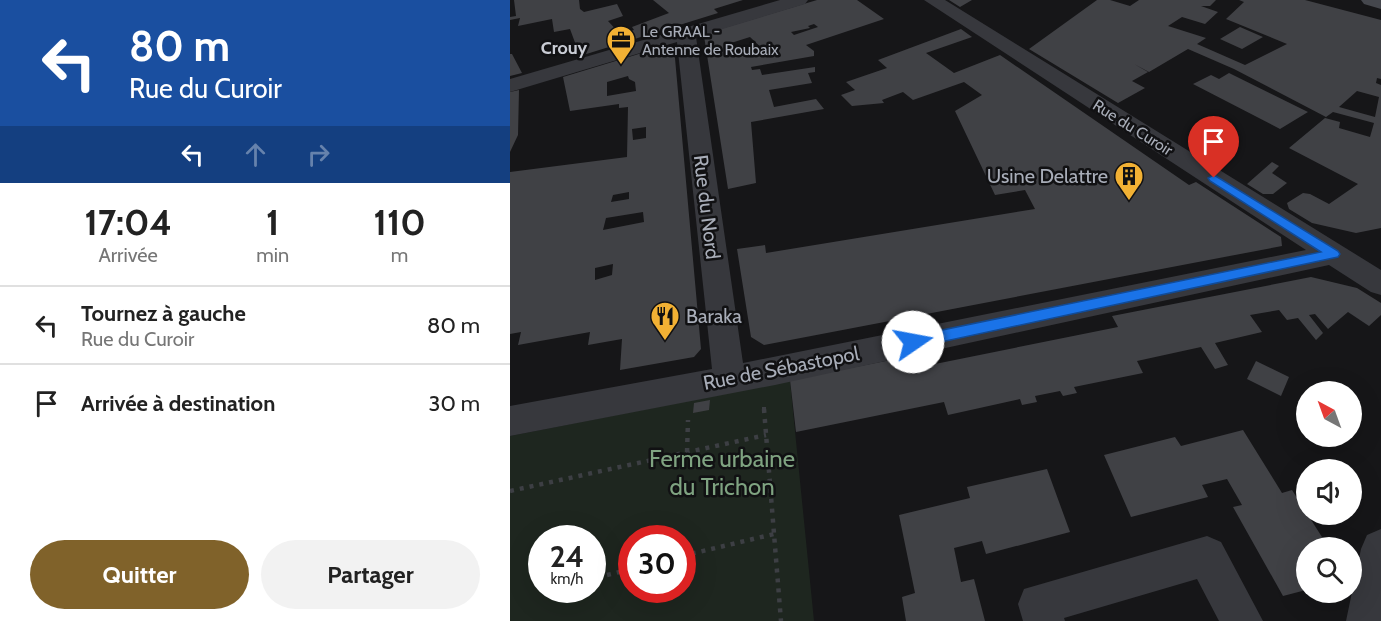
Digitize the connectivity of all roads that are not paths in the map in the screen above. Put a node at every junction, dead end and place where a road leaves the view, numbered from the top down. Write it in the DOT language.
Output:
graph roads {
  1 [pos="799,0"];
  2 [pos="933,0"];
  3 [pos="1371,0"];
  4 [pos="1381,3"];
  5 [pos="686,34"];
  6 [pos="510,86"];
  7 [pos="1333,254"];
  8 [pos="1381,284"];
  9 [pos="729,379"];
  10 [pos="510,421"];
  11 [pos="1381,549"];
  12 [pos="1044,621"];
  13 [pos="1242,621"];
  14 [pos="1367,621"];
  1 -- 5 [label="street"];
  2 -- 7 [label="street, Rue du Curoir"];
  3 -- 4 [label="main road"];
  5 -- 6 [label="street"];
  5 -- 9 [label="street, Rue du Nord"];
  7 -- 8 [label="street, Rue du Curoir"];
  7 -- 9 [label="street, Rue de Sébastopol"];
  9 -- 10 [label="street, Rue de Sébastopol"];
  11 -- 14 [label="street"];
  12 -- 13 [label="street"];
}
